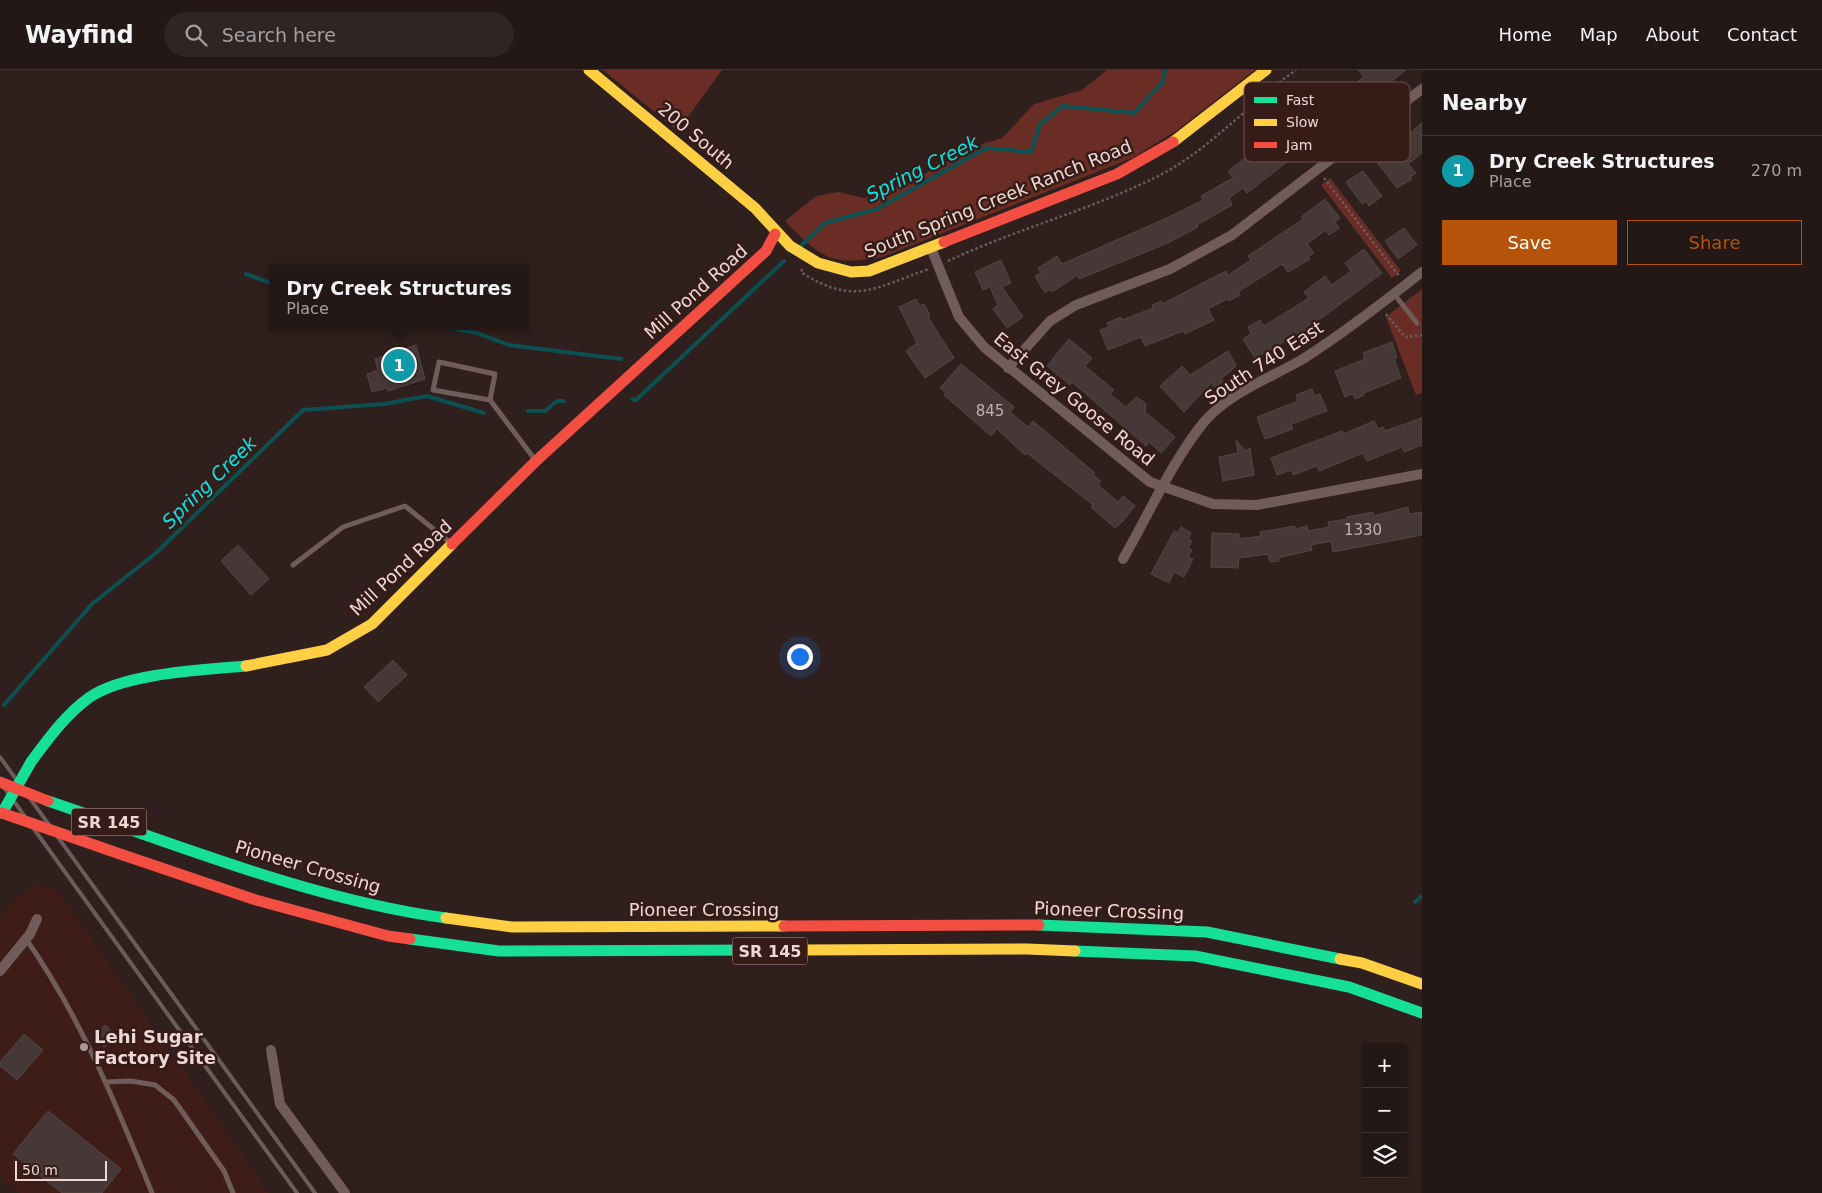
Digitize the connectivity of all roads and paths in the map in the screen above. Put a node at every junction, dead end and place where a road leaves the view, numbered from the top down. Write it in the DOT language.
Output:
graph roads {
  1 [pos="589,70"];
  2 [pos="1266,70"];
  3 [pos="1250,82"];
  4 [pos="1244,87"];
  5 [pos="1422,89"];
  6 [pos="1410,98"];
  7 [pos="1326,162"];
  8 [pos="1324,178"];
  9 [pos="775,234"];
  10 [pos="931,248"];
  11 [pos="807,258"];
  12 [pos="1422,272"];
  13 [pos="1399,276"];
  14 [pos="1394,294"];
  15 [pos="1386,314"];
  16 [pos="1417,323"];
  17 [pos="1422,335"];
  18 [pos="1008,368"];
  19 [pos="490,400"];
  20 [pos="536,461"];
  21 [pos="1422,474"];
  22 [pos="1164,487"];
  23 [pos="453,544"];
  24 [pos="1123,559"];
  25 [pos="293,565"];
  26 [pos="0,782"];
  27 [pos="16,789"];
  28 [pos="0,813"];
  29 [pos="37,919"];
  30 [pos="26,939"];
  31 [pos="0,971"];
  32 [pos="1422,984"];
  33 [pos="1422,1013"];
  34 [pos="271,1050"];
  35 [pos="106,1082"];
  36 [pos="152,1193"];
  37 [pos="233,1193"];
  38 [pos="345,1193"];
  1 -- 9 [label="main road, 200 South"];
  2 -- 3 [label="main road, South Spring Creek Ranch Road"];
  4 -- 10 [label="main road, South Spring Creek Ranch Road"];
  5 -- 6 [label="street"];
  7 -- 18 [label="street"];
  8 -- 13 [label="path"];
  9 -- 11 [label="main road, 200 South"];
  9 -- 20 [label="main road, Mill Pond Road"];
  10 -- 11 [label="main road, South Spring Creek Ranch Road"];
  10 -- 18 [label="street, East Grey Goose Road"];
  12 -- 14 [label="street, South 740 East"];
  14 -- 16 [label="lane"];
  14 -- 22 [label="street, South 740 East"];
  15 -- 17 [label="path"];
  18 -- 22 [label="street, East Grey Goose Road"];
  19 -- 19 [label="lane"];
  19 -- 20 [label="lane"];
  20 -- 23 [label="main road, Mill Pond Road"];
  21 -- 22 [label="street, East Grey Goose Road"];
  22 -- 24 [label="street, South 740 East"];
  23 -- 25 [label="lane"];
  23 -- 27 [label="main road, Mill Pond Road, bridge"];
  26 -- 27 [label="main road, Pioneer Crossing / SR 145, bridge"];
  27 -- 28 [label="main road, Mill Pond Road, bridge"];
  27 -- 32 [label="main road, Pioneer Crossing / SR 145, bridge"];
  28 -- 33 [label="main road, SR 145, bridge"];
  29 -- 30 [label="street"];
  30 -- 31 [label="street"];
  30 -- 35 [label="lane"];
  34 -- 38 [label="street"];
  35 -- 36 [label="lane"];
  35 -- 37 [label="lane"];
}
